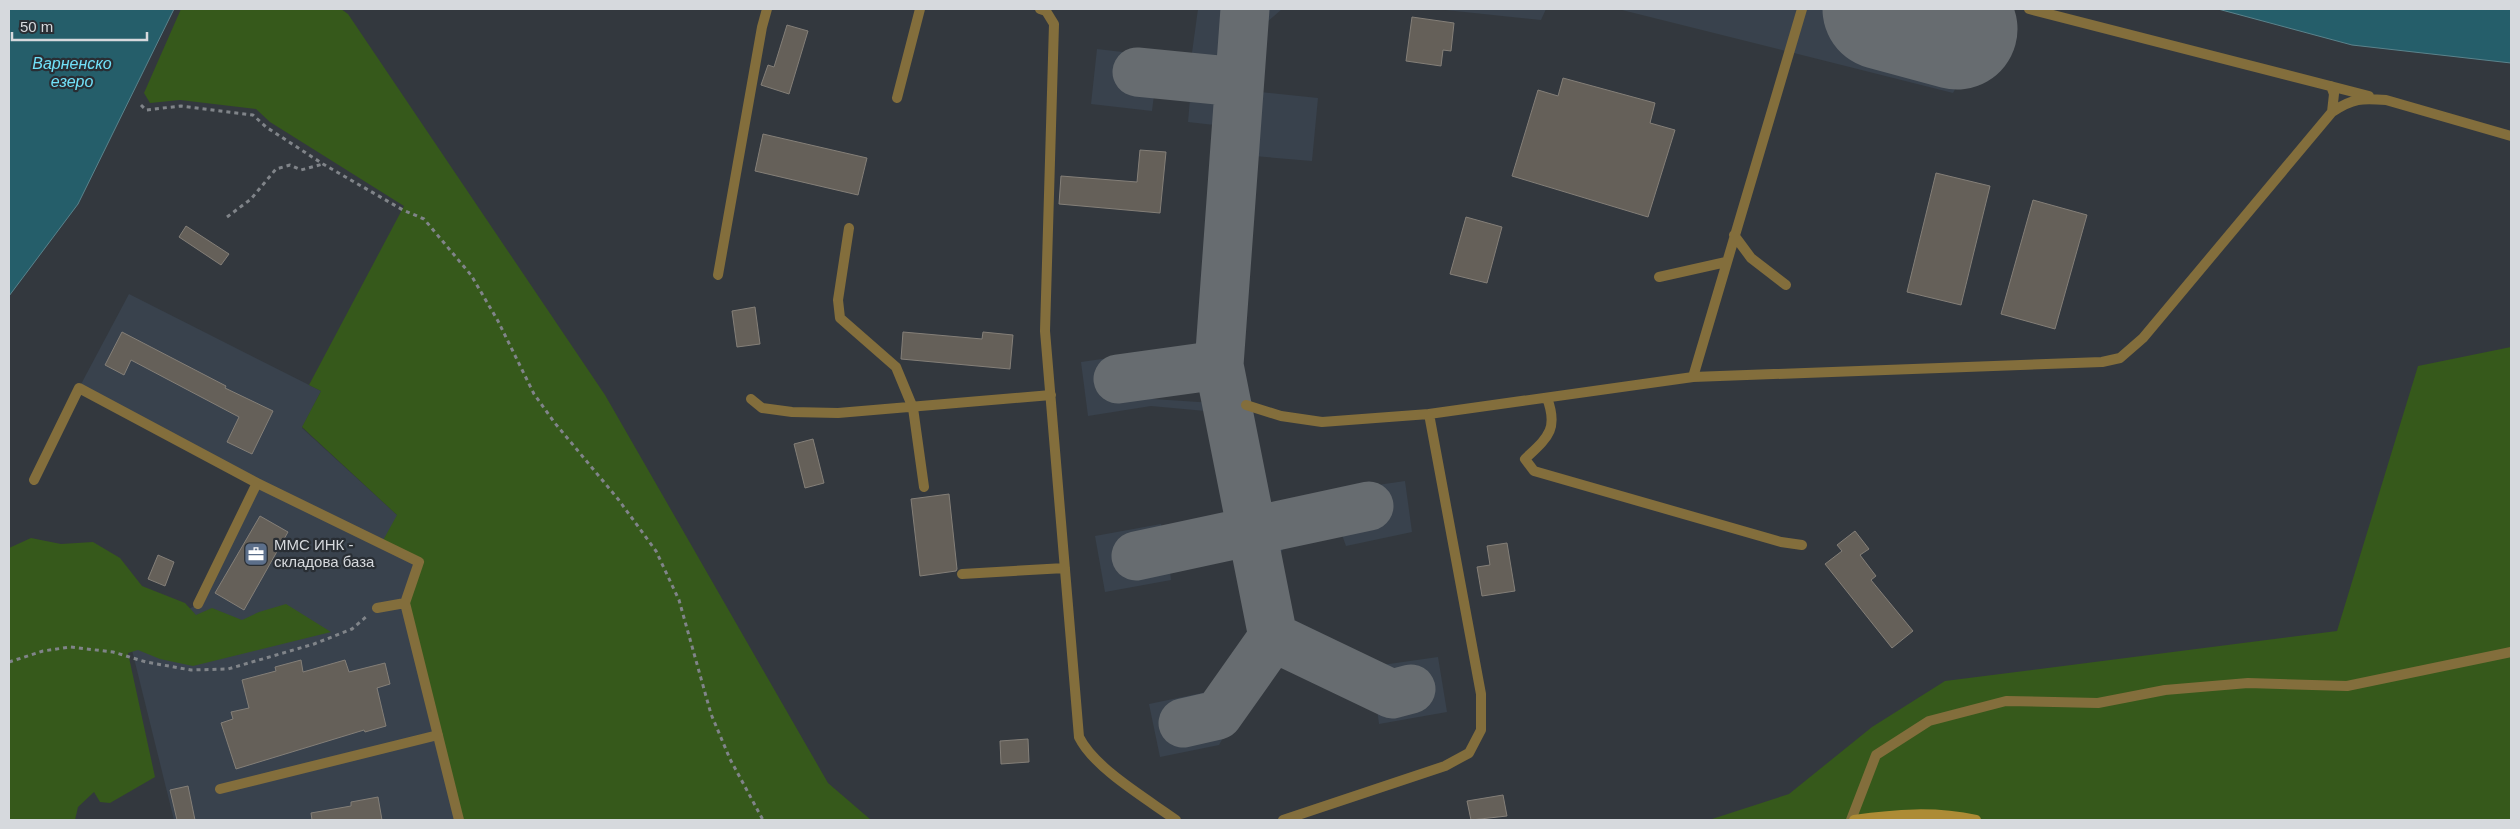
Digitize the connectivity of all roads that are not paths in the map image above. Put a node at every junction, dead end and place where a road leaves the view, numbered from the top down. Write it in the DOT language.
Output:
graph roads {
  1 [pos="767,9"];
  2 [pos="920,9"];
  3 [pos="1040,9"];
  4 [pos="1802,9"];
  5 [pos="2029,9"];
  6 [pos="2331,86"];
  7 [pos="896,98"];
  8 [pos="2386,100"];
  9 [pos="2332,112"];
  10 [pos="2511,136"];
  11 [pos="849,228"];
  12 [pos="1734,235"];
  13 [pos="1726,262"];
  14 [pos="718,275"];
  15 [pos="1659,277"];
  16 [pos="1786,285"];
  17 [pos="1693,377"];
  18 [pos="1051,395"];
  19 [pos="1547,398"];
  20 [pos="751,399"];
  21 [pos="1246,405"];
  22 [pos="913,408"];
  23 [pos="1429,414"];
  24 [pos="34,480"];
  25 [pos="257,483"];
  26 [pos="924,486"];
  27 [pos="1802,545"];
  28 [pos="1065,568"];
  29 [pos="962,574"];
  30 [pos="405,603"];
  31 [pos="198,604"];
  32 [pos="377,608"];
  33 [pos="2511,652"];
  34 [pos="438,735"];
  35 [pos="220,789"];
  36 [pos="459,820"];
  37 [pos="1176,820"];
  38 [pos="1282,820"];
  39 [pos="1853,820"];
  40 [pos="1976,820"];
  1 -- 14 [label="lane"];
  2 -- 7 [label="lane"];
  3 -- 18 [label="lane"];
  4 -- 12 [label="lane"];
  5 -- 6 [label="lane"];
  6 -- 8 [label="lane"];
  6 -- 9 [label="lane"];
  8 -- 9 [label="lane"];
  8 -- 10 [label="lane"];
  9 -- 17 [label="lane"];
  11 -- 22 [label="lane"];
  12 -- 13 [label="lane"];
  12 -- 16 [label="lane"];
  13 -- 15 [label="lane"];
  13 -- 17 [label="lane"];
  17 -- 19 [label="lane"];
  18 -- 22 [label="lane"];
  18 -- 28 [label="lane"];
  19 -- 23 [label="lane"];
  19 -- 27 [label="lane"];
  20 -- 22 [label="lane"];
  21 -- 23 [label="lane"];
  22 -- 26 [label="lane"];
  23 -- 38 [label="lane"];
  24 -- 25 [label="lane"];
  25 -- 30 [label="lane"];
  25 -- 31 [label="lane"];
  28 -- 29 [label="lane"];
  28 -- 37 [label="lane"];
  30 -- 32 [label="lane"];
  30 -- 34 [label="lane"];
  33 -- 39 [label="lane"];
  34 -- 35 [label="lane"];
  34 -- 36 [label="lane"];
  39 -- 40 [label="street"];
}
